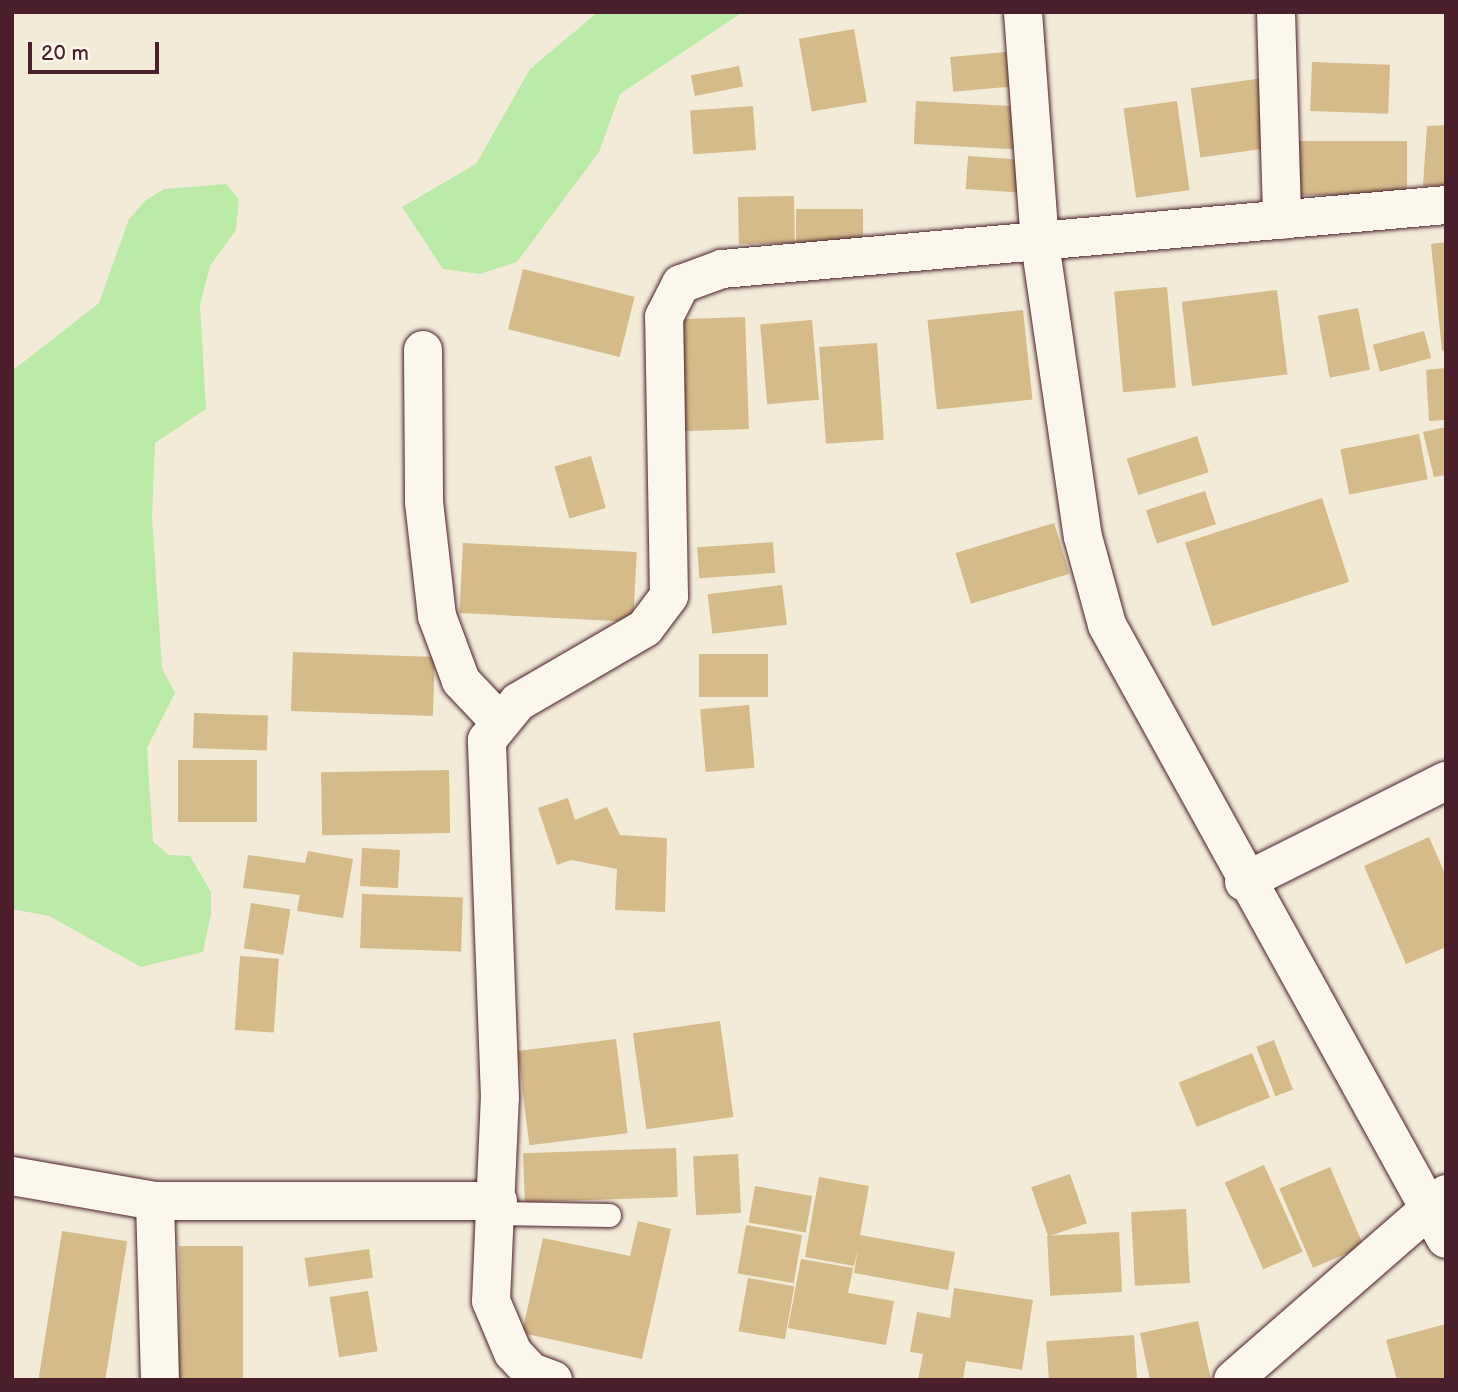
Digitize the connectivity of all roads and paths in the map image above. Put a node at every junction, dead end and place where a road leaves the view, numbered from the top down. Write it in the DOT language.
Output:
graph roads {
  1 [pos="1023,12"];
  2 [pos="1276,12"];
  3 [pos="1446,205"];
  4 [pos="1282,220"];
  5 [pos="1040,243"];
  6 [pos="423,350"];
  7 [pos="498,720"];
  8 [pos="1446,781"];
  9 [pos="1244,882"];
  10 [pos="12,1176"];
  11 [pos="155,1201"];
  12 [pos="497,1207"];
  13 [pos="1440,1213"];
  14 [pos="609,1215"];
  15 [pos="536,1377"];
  16 [pos="160,1380"];
  17 [pos="1233,1380"];
  1 -- 5 [label="street"];
  2 -- 4 [label="street"];
  3 -- 4 [label="street"];
  4 -- 5 [label="street"];
  5 -- 7 [label="street"];
  5 -- 9 [label="street"];
  6 -- 7 [label="street"];
  7 -- 12 [label="street"];
  8 -- 9 [label="street"];
  9 -- 13 [label="street"];
  10 -- 11 [label="street"];
  11 -- 12 [label="street"];
  11 -- 16 [label="street"];
  12 -- 14 [label="lane"];
  12 -- 15 [label="street"];
  13 -- 17 [label="street"];
}
